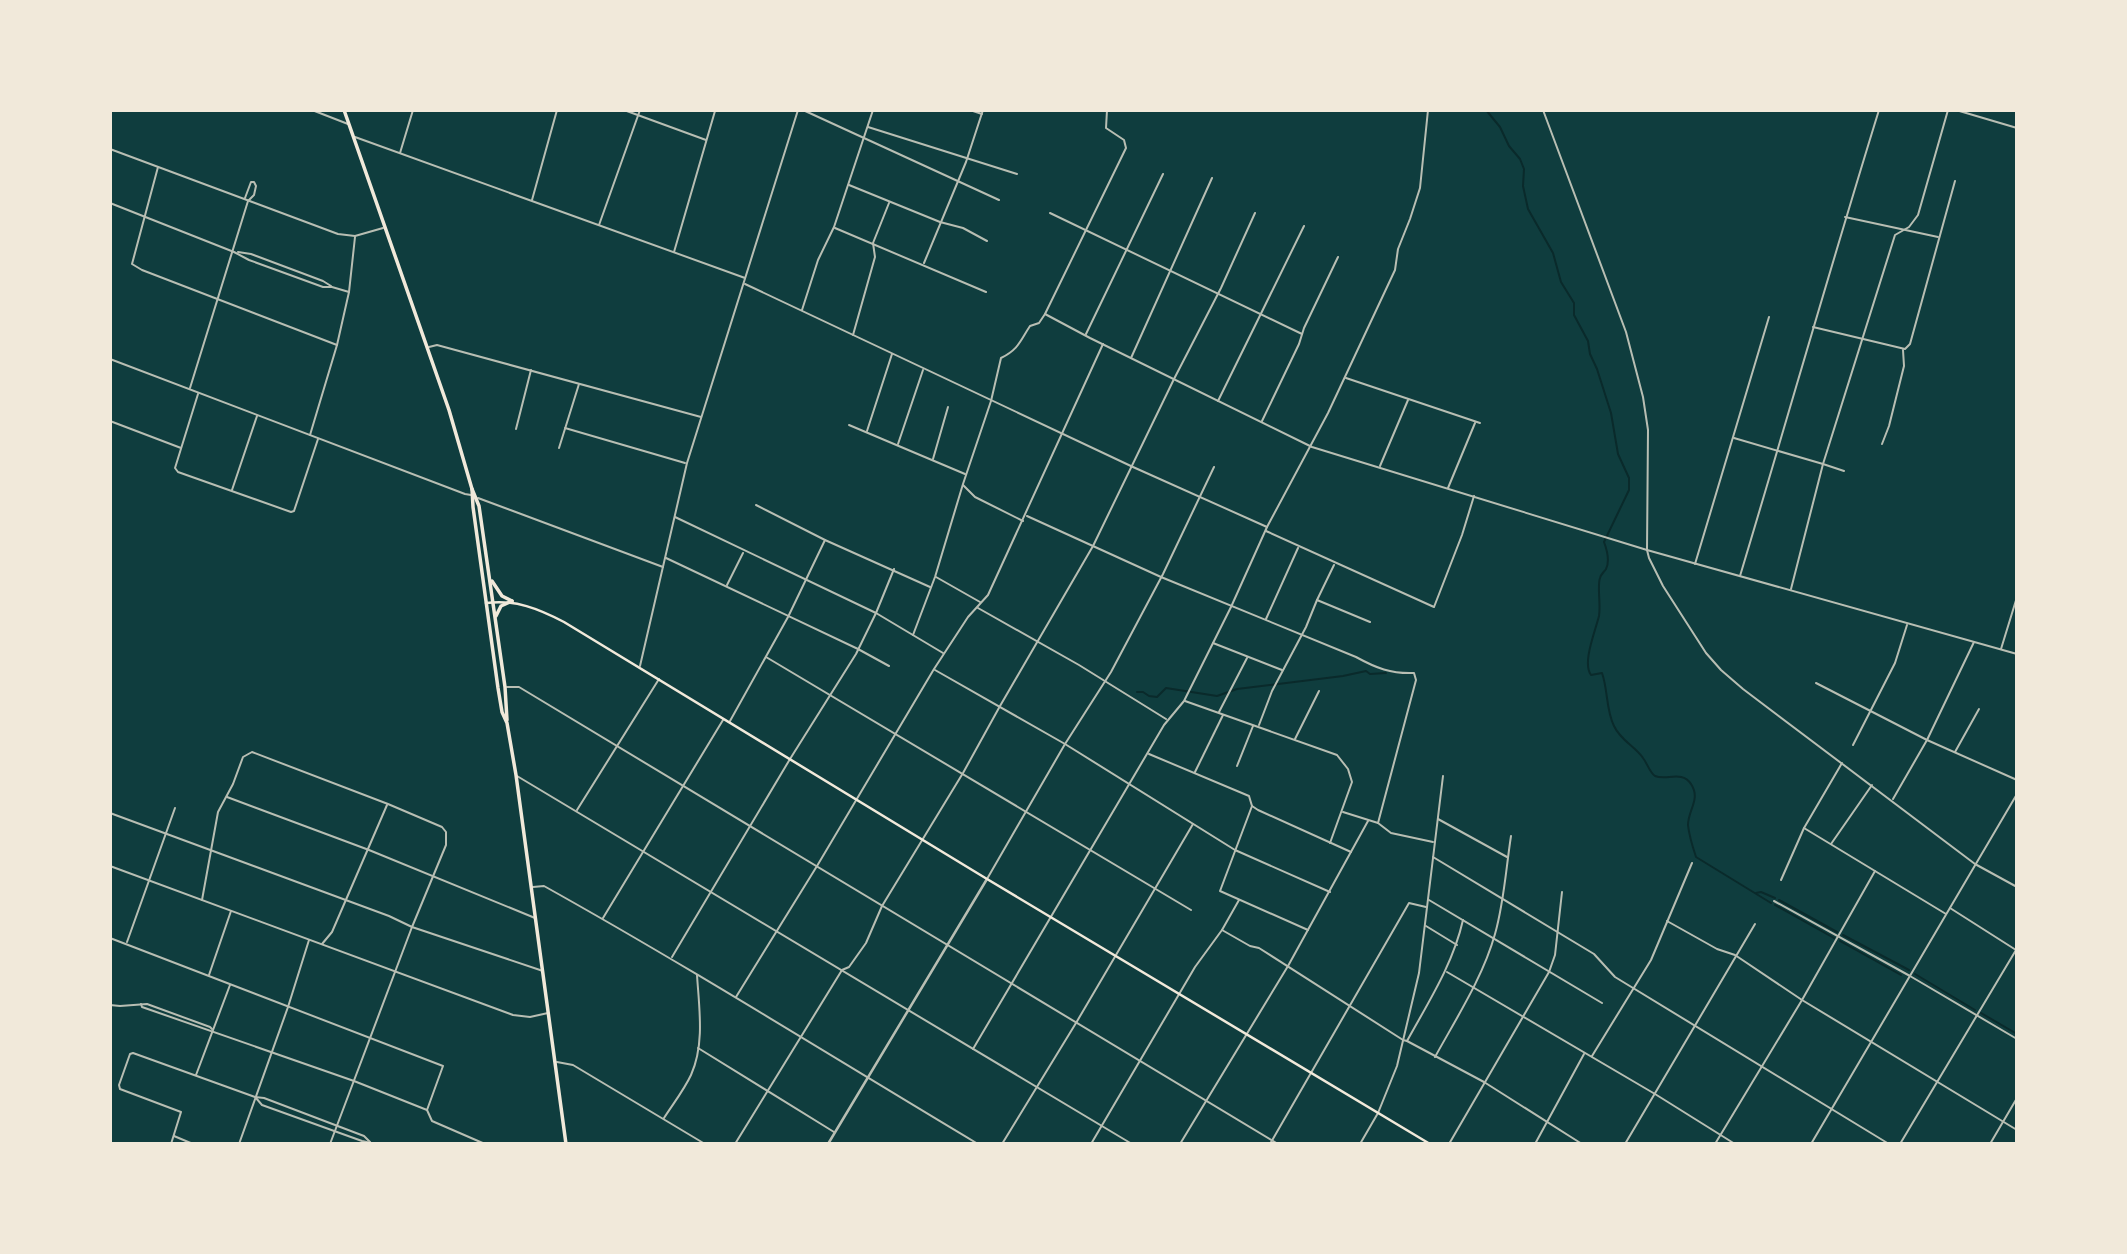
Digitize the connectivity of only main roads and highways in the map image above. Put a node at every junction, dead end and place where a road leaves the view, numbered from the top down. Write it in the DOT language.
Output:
graph roads {
  1 [pos="344,110"];
  2 [pos="472,489"];
  3 [pos="490,572"];
  4 [pos="512,601"];
  5 [pos="494,602"];
  6 [pos="486,603"];
  7 [pos="496,622"];
  8 [pos="507,723"];
  9 [pos="566,1144"];
  10 [pos="1430,1144"];
  1 -- 2 [label="main road"];
  2 -- 3 [label="main road"];
  2 -- 6 [label="main road"];
  3 -- 4 [label="main road"];
  3 -- 5 [label="main road"];
  4 -- 5 [label="main road"];
  4 -- 7 [label="main road"];
  4 -- 10 [label="main road"];
  5 -- 6 [label="main road"];
  5 -- 7 [label="main road"];
  6 -- 8 [label="main road"];
  7 -- 8 [label="main road"];
  8 -- 9 [label="main road"];
}
